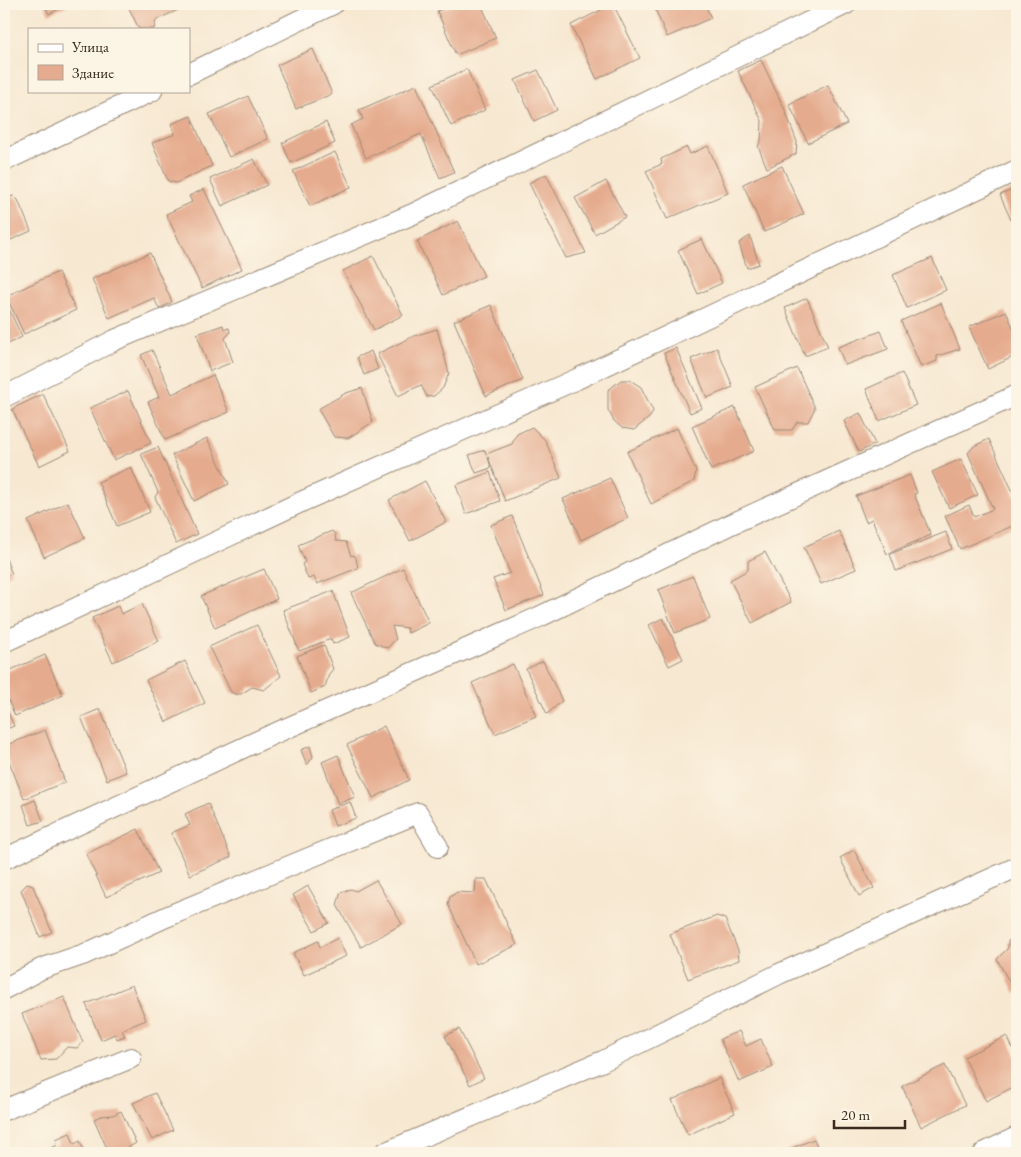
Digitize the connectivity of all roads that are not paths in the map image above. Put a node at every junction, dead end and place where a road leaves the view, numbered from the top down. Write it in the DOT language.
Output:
graph roads {
  1 [pos="333,4"];
  2 [pos="846,4"];
  3 [pos="190,74"];
  4 [pos="150,92"];
  5 [pos="4,160"];
  6 [pos="1017,170"];
  7 [pos="1017,395"];
  8 [pos="4,396"];
  9 [pos="4,642"];
  10 [pos="438,847"];
  11 [pos="4,859"];
  12 [pos="1017,867"];
  13 [pos="4,989"];
  14 [pos="131,1058"];
  15 [pos="4,1110"];
  16 [pos="1017,1137"];
  17 [pos="384,1153"];
  18 [pos="984,1153"];
  1 -- 3 [label="street"];
  2 -- 8 [label="street"];
  4 -- 5 [label="street"];
  6 -- 9 [label="street"];
  7 -- 11 [label="street"];
  10 -- 13 [label="street"];
  12 -- 17 [label="street"];
  14 -- 15 [label="street"];
  16 -- 18 [label="street"];
}
